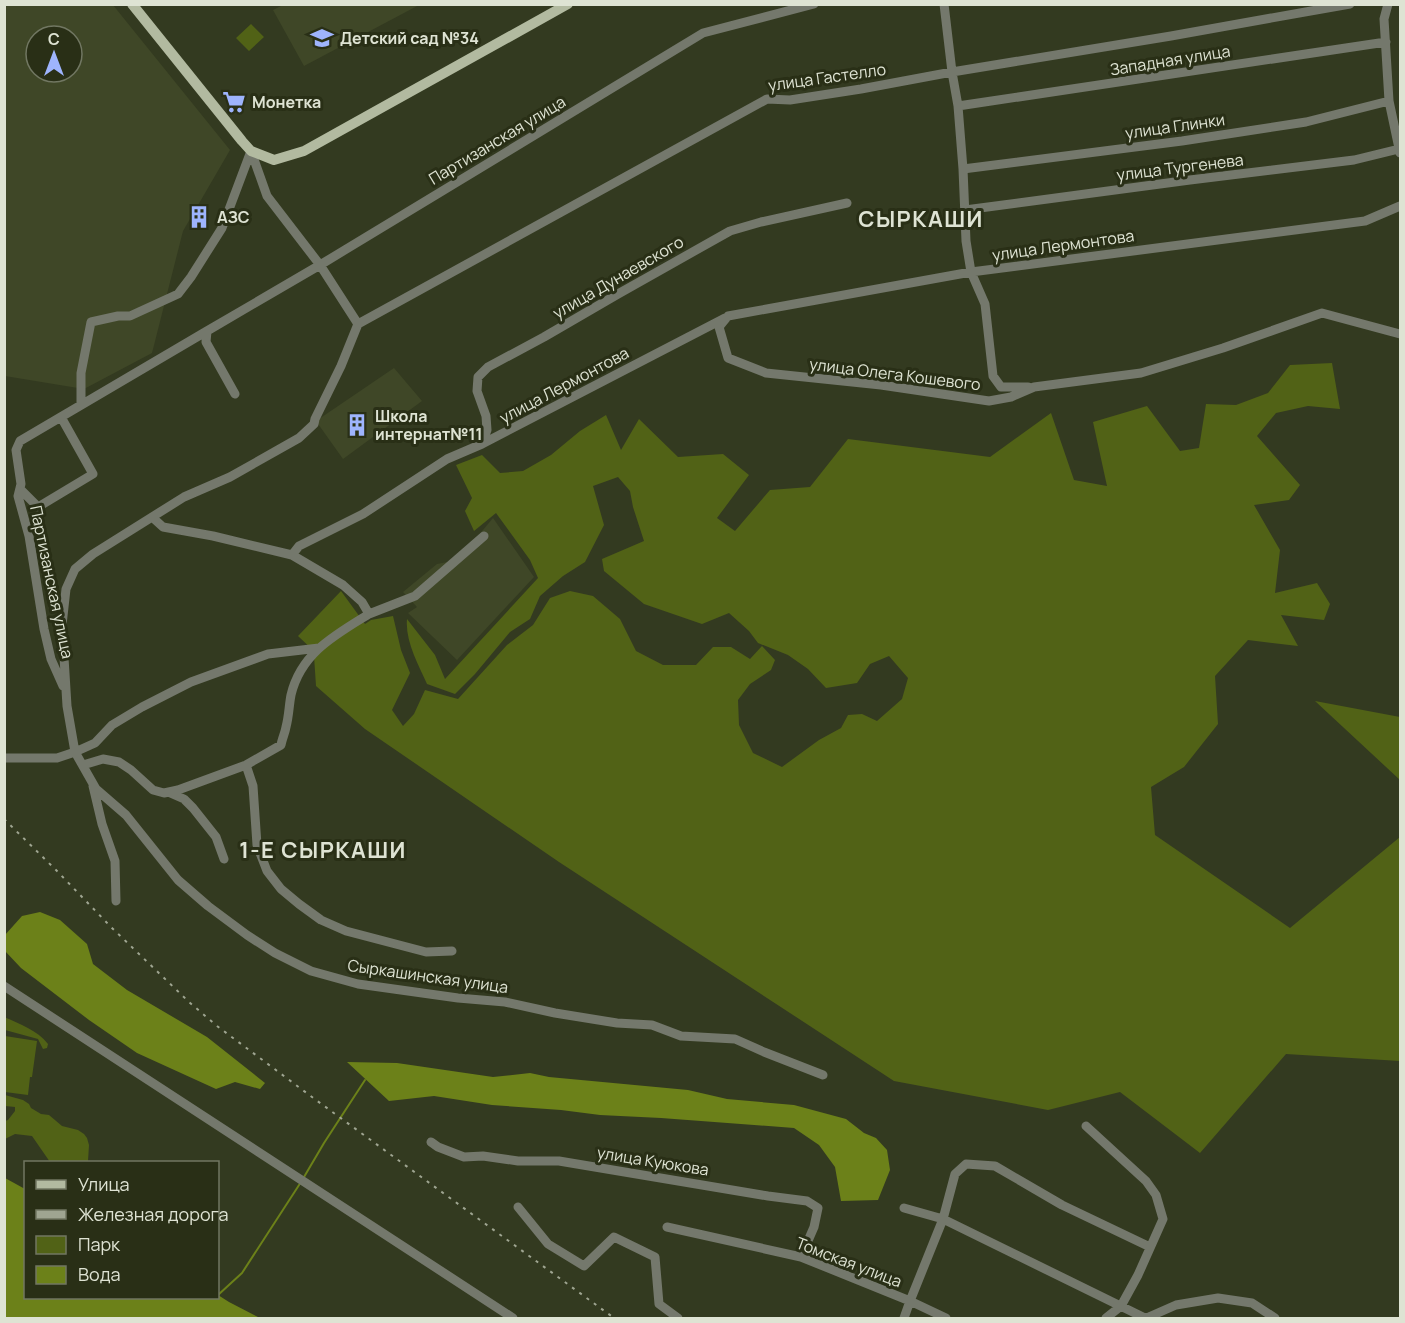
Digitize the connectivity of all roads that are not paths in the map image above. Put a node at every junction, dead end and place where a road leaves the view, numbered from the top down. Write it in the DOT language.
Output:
graph roads {
  1 [pos="132,4"];
  2 [pos="568,4"];
  3 [pos="814,4"];
  4 [pos="944,4"];
  5 [pos="1350,4"];
  6 [pos="1388,4"];
  7 [pos="1386,42"];
  8 [pos="952,72"];
  9 [pos="1389,101"];
  10 [pos="958,106"];
  11 [pos="251,151"];
  12 [pos="1400,152"];
  13 [pos="963,169"];
  14 [pos="848,202"];
  15 [pos="1401,206"];
  16 [pos="964,210"];
  17 [pos="320,265"];
  18 [pos="971,272"];
  19 [pos="728,316"];
  20 [pos="358,324"];
  21 [pos="207,332"];
  22 [pos="1401,334"];
  23 [pos="1034,387"];
  24 [pos="235,394"];
  25 [pos="81,405"];
  26 [pos="61,417"];
  27 [pos="482,444"];
  28 [pos="20,489"];
  29 [pos="152,517"];
  30 [pos="484,536"];
  31 [pos="292,555"];
  32 [pos="369,614"];
  33 [pos="319,648"];
  34 [pos="66,693"];
  35 [pos="75,752"];
  36 [pos="4,758"];
  37 [pos="83,765"];
  38 [pos="246,765"];
  39 [pos="92,781"];
  40 [pos="168,792"];
  41 [pos="224,859"];
  42 [pos="116,901"];
  43 [pos="452,951"];
  44 [pos="4,986"];
  45 [pos="823,1075"];
  46 [pos="1086,1126"];
  47 [pos="431,1142"];
  48 [pos="518,1207"];
  49 [pos="904,1208"];
  50 [pos="943,1219"];
  51 [pos="667,1227"];
  52 [pos="1150,1247"];
  53 [pos="801,1257"];
  54 [pos="910,1301"];
  55 [pos="1121,1306"];
  56 [pos="513,1318"];
  57 [pos="678,1318"];
  58 [pos="904,1318"];
  59 [pos="946,1318"];
  60 [pos="1106,1318"];
  61 [pos="1146,1318"];
  62 [pos="1275,1318"];
  1 -- 11 [label="main road"];
  2 -- 11 [label="main road"];
  3 -- 17 [label="street, Партизанская улица"];
  4 -- 8 [label="street"];
  5 -- 8 [label="street, улица Гастелло"];
  6 -- 7 [label="street"];
  7 -- 9 [label="street"];
  7 -- 10 [label="street, Западная улица"];
  8 -- 10 [label="street"];
  8 -- 20 [label="street, улица Гастелло"];
  9 -- 12 [label="street"];
  9 -- 13 [label="street, улица Глинки"];
  10 -- 13 [label="street"];
  11 -- 17 [label="street"];
  11 -- 25 [label="street"];
  12 -- 16 [label="street, улица Тургенева"];
  13 -- 16 [label="street"];
  14 -- 27 [label="street, улица Дунаевского"];
  15 -- 18 [label="street, улица Лермонтова"];
  16 -- 18 [label="street"];
  17 -- 20 [label="street"];
  17 -- 21 [label="street, Партизанская улица"];
  18 -- 19 [label="street, улица Лермонтова"];
  18 -- 23 [label="street"];
  19 -- 23 [label="street, улица Олега Кошевого"];
  19 -- 27 [label="street, улица Лермонтова"];
  20 -- 29 [label="street"];
  21 -- 24 [label="street"];
  21 -- 25 [label="street, Партизанская улица"];
  22 -- 23 [label="street, улица Олега Кошевого"];
  25 -- 26 [label="street, Партизанская улица"];
  26 -- 28 [label="street, Партизанская улица"];
  26 -- 28 [label="street"];
  27 -- 31 [label="street, улица Лермонтова"];
  28 -- 34 [label="street, Партизанская улица"];
  29 -- 31 [label="street"];
  29 -- 34 [label="street"];
  30 -- 32 [label="street"];
  31 -- 32 [label="street"];
  32 -- 33 [label="street"];
  33 -- 35 [label="street"];
  33 -- 38 [label="street"];
  34 -- 35 [label="street"];
  35 -- 36 [label="street"];
  35 -- 37 [label="street, Сыркашинская улица"];
  37 -- 39 [label="street, Сыркашинская улица"];
  37 -- 40 [label="street"];
  38 -- 40 [label="street"];
  38 -- 43 [label="street"];
  39 -- 42 [label="street"];
  39 -- 45 [label="street, Сыркашинская улица"];
  40 -- 41 [label="street"];
  44 -- 56 [label="street"];
  46 -- 52 [label="street"];
  47 -- 53 [label="street, улица Куюкова"];
  48 -- 57 [label="street"];
  49 -- 50 [label="street"];
  50 -- 52 [label="street"];
  50 -- 54 [label="street"];
  50 -- 55 [label="street"];
  51 -- 53 [label="street, Томская улица"];
  52 -- 55 [label="street"];
  53 -- 54 [label="street, Томская улица"];
  54 -- 58 [label="street"];
  54 -- 59 [label="street, Томская улица"];
  55 -- 60 [label="street"];
  55 -- 61 [label="street"];
  61 -- 62 [label="street"];
}
